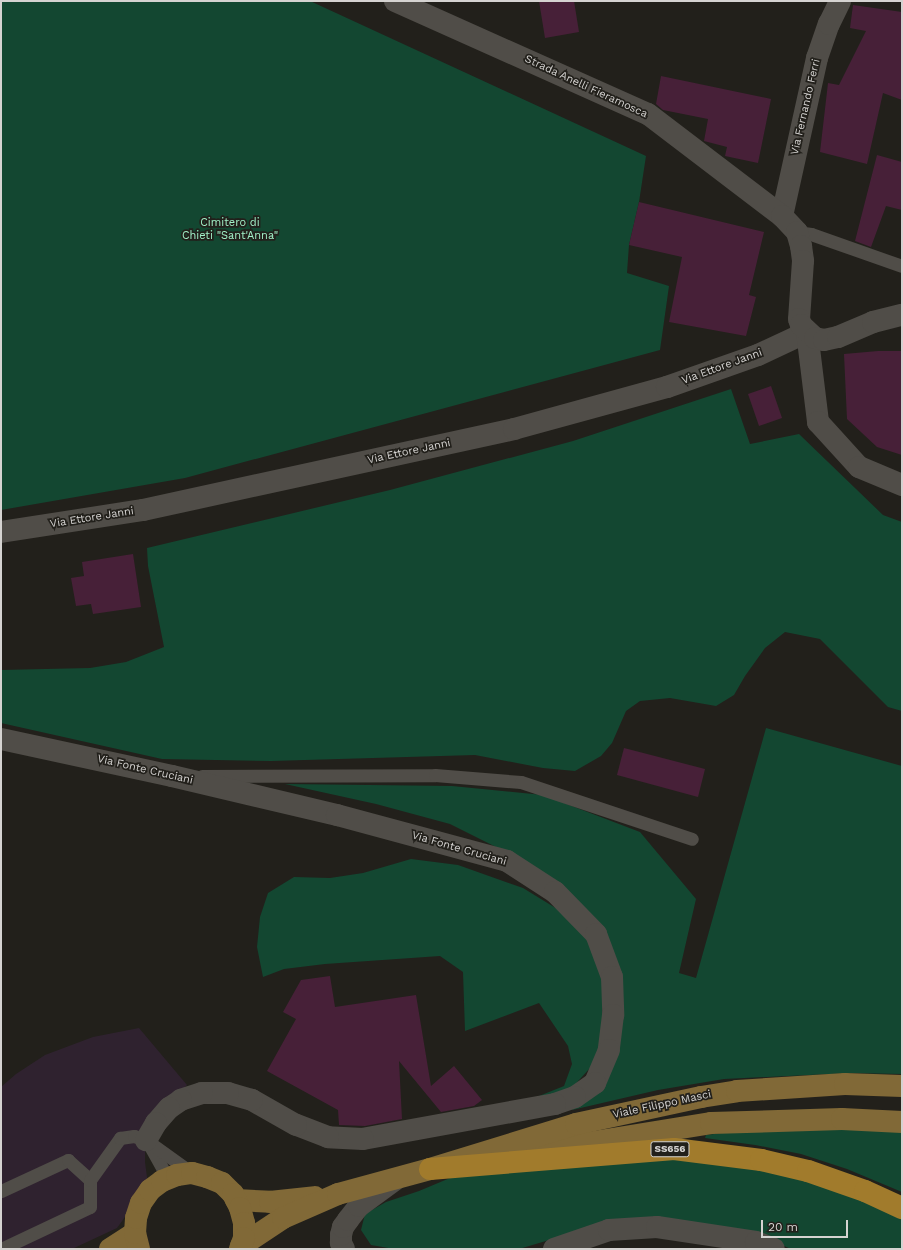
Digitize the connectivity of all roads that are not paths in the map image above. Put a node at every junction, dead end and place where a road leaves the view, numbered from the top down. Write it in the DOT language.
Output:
graph roads {
  1 [pos="395,1"];
  2 [pos="840,1"];
  3 [pos="782,216"];
  4 [pos="797,232"];
  5 [pos="902,266"];
  6 [pos="902,315"];
  7 [pos="807,332"];
  8 [pos="902,485"];
  9 [pos="1,532"];
  10 [pos="1,739"];
  11 [pos="172,776"];
  12 [pos="692,839"];
  13 [pos="902,1086"];
  14 [pos="902,1122"];
  15 [pos="146,1140"];
  16 [pos="430,1169"];
  17 [pos="192,1173"];
  18 [pos="396,1179"];
  19 [pos="90,1180"];
  20 [pos="162,1180"];
  21 [pos="1,1191"];
  22 [pos="338,1194"];
  23 [pos="236,1200"];
  24 [pos="902,1208"];
  25 [pos="137,1241"];
  26 [pos="240,1248"];
  27 [pos="561,1248"];
  28 [pos="1,1249"];
  29 [pos="110,1249"];
  30 [pos="344,1249"];
  31 [pos="774,1249"];
  1 -- 3 [label="street, Strada Anelli Fieramosca"];
  2 -- 3 [label="street, Via Fernando Ferri"];
  3 -- 4 [label="street, Strada Anelli Fieramosca"];
  4 -- 5 [label="lane"];
  4 -- 7 [label="street"];
  6 -- 7 [label="street"];
  7 -- 8 [label="street"];
  7 -- 9 [label="street, Via Ettore Janni"];
  10 -- 11 [label="street, Via Fonte Cruciani"];
  11 -- 12 [label="lane"];
  11 -- 15 [label="street, Via Fonte Cruciani"];
  13 -- 16 [label="main road, Viale Filippo Masci"];
  14 -- 16 [label="main road, Viale Filippo Masci"];
  15 -- 17 [label="lane"];
  15 -- 19 [label="lane"];
  15 -- 20 [label="lane"];
  16 -- 18 [label="main road, Viale Filippo Masci"];
  16 -- 24 [label="highway, SS656"];
  17 -- 20 [label="main road"];
  17 -- 23 [label="main road"];
  18 -- 22 [label="main road, Viale Filippo Masci"];
  18 -- 30 [label="street"];
  19 -- 21 [label="lane"];
  19 -- 28 [label="lane"];
  20 -- 25 [label="main road"];
  22 -- 23 [label="main road, Viale Filippo Masci"];
  22 -- 26 [label="main road, Viale Filippo Masci"];
  23 -- 26 [label="main road"];
  25 -- 29 [label="main road"];
  27 -- 31 [label="street"];
}
